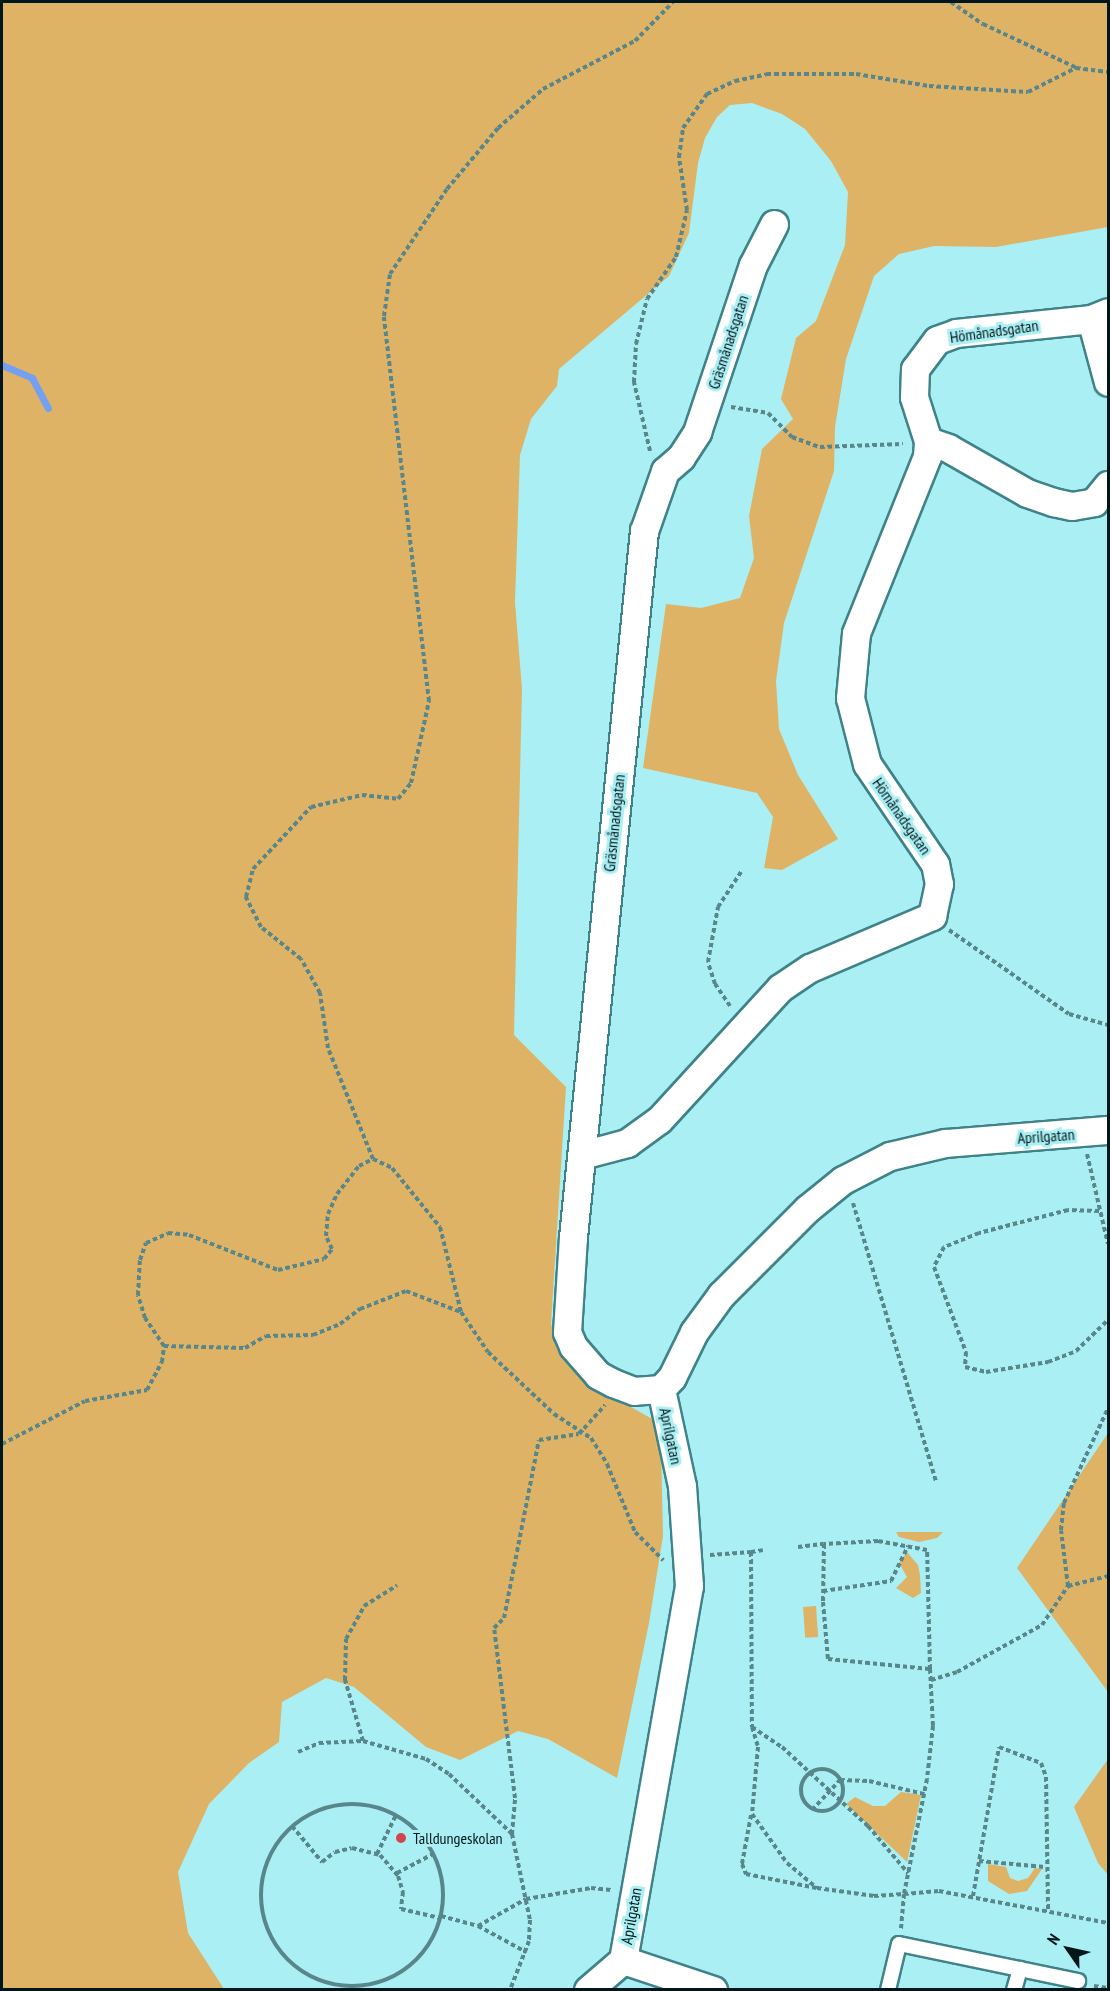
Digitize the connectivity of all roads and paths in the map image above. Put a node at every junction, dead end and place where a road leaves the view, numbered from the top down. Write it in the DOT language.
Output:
graph roads {
  1 [pos="673,2"];
  2 [pos="951,2"];
  3 [pos="1076,68"];
  4 [pos="1108,72"];
  5 [pos="774,224"];
  6 [pos="1100,316"];
  7 [pos="1108,382"];
  8 [pos="709,401"];
  9 [pos="928,441"];
  10 [pos="665,471"];
  11 [pos="1108,485"];
  12 [pos="741,872"];
  13 [pos="932,916"];
  14 [pos="748,1023"];
  15 [pos="1108,1025"];
  16 [pos="1096,1132"];
  17 [pos="582,1155"];
  18 [pos="373,1160"];
  19 [pos="843,1180"];
  20 [pos="1099,1211"];
  21 [pos="1108,1244"];
  22 [pos="461,1312"];
  23 [pos="1108,1320"];
  24 [pos="164,1346"];
  25 [pos="621,1386"];
  26 [pos="661,1389"];
  27 [pos="1108,1408"];
  28 [pos="579,1434"];
  29 [pos="2,1444"];
  30 [pos="936,1482"];
  31 [pos="824,1544"];
  32 [pos="908,1546"];
  33 [pos="798,1547"];
  34 [pos="763,1550"];
  35 [pos="751,1552"];
  36 [pos="689,1563"];
  37 [pos="1108,1576"];
  38 [pos="397,1585"];
  39 [pos="1068,1586"];
  40 [pos="823,1591"];
  41 [pos="930,1669"];
  42 [pos="931,1680"];
  43 [pos="752,1727"];
  44 [pos="363,1742"];
  45 [pos="298,1752"];
  46 [pos="808,1773"];
  47 [pos="840,1780"];
  48 [pos="828,1793"];
  49 [pos="924,1794"];
  50 [pos="839,1803"];
  51 [pos="812,1809"];
  52 [pos="752,1814"];
  53 [pos="396,1815"];
  54 [pos="292,1826"];
  55 [pos="513,1834"];
  56 [pos="377,1854"];
  57 [pos="434,1854"];
  58 [pos="979,1861"];
  59 [pos="1045,1867"];
  60 [pos="396,1873"];
  61 [pos="909,1874"];
  62 [pos="817,1888"];
  63 [pos="621,1892"];
  64 [pos="904,1894"];
  65 [pos="972,1896"];
  66 [pos="526,1899"];
  67 [pos="1048,1911"];
  68 [pos="440,1917"];
  69 [pos="1108,1923"];
  70 [pos="478,1926"];
  71 [pos="899,1944"];
  72 [pos="526,1952"];
  73 [pos="623,1960"];
  74 [pos="1020,1969"];
  75 [pos="1078,1981"];
  76 [pos="892,1988"];
  77 [pos="510,1989"];
  78 [pos="588,1989"];
  79 [pos="713,1989"];
  80 [pos="1014,1989"];
  1 -- 18 [label="path"];
  2 -- 3 [label="path"];
  3 -- 4 [label="path"];
  3 -- 10 [label="path"];
  5 -- 8 [label="street, Gräsmånadsgatan"];
  6 -- 7 [label="street, Hömånadsgatan"];
  6 -- 9 [label="street, Hömånadsgatan"];
  8 -- 9 [label="path"];
  8 -- 10 [label="street, Gräsmånadsgatan"];
  9 -- 11 [label="street"];
  9 -- 13 [label="street, Hömånadsgatan"];
  10 -- 17 [label="street, Gräsmånadsgatan"];
  12 -- 14 [label="path"];
  13 -- 14 [label="street"];
  13 -- 15 [label="path"];
  14 -- 17 [label="street"];
  16 -- 19 [label="street, Aprilgatan"];
  16 -- 20 [label="path"];
  17 -- 25 [label="street, Gräsmånadsgatan"];
  18 -- 22 [label="path"];
  18 -- 24 [label="path"];
  19 -- 26 [label="street, Aprilgatan"];
  19 -- 30 [label="path"];
  20 -- 21 [label="path"];
  20 -- 23 [label="path"];
  22 -- 24 [label="path"];
  22 -- 28 [label="path"];
  24 -- 29 [label="path"];
  25 -- 26 [label="street, Gräsmånadsgatan"];
  25 -- 28 [label="path"];
  26 -- 36 [label="street, Aprilgatan"];
  27 -- 39 [label="path"];
  28 -- 36 [label="path"];
  28 -- 55 [label="path"];
  31 -- 32 [label="path"];
  31 -- 33 [label="path"];
  31 -- 40 [label="path"];
  32 -- 40 [label="path"];
  32 -- 41 [label="path"];
  34 -- 35 [label="path"];
  35 -- 36 [label="path"];
  35 -- 43 [label="path"];
  36 -- 73 [label="street, Aprilgatan"];
  37 -- 39 [label="path"];
  38 -- 44 [label="path"];
  39 -- 42 [label="path"];
  40 -- 41 [label="path"];
  41 -- 42 [label="path"];
  42 -- 49 [label="path"];
  43 -- 46 [label="path"];
  43 -- 52 [label="path"];
  44 -- 45 [label="path"];
  44 -- 55 [label="path"];
  46 -- 47 [label="path"];
  46 -- 48 [label="path"];
  46 -- 51 [label="path"];
  47 -- 48 [label="path"];
  47 -- 49 [label="path"];
  47 -- 50 [label="path"];
  48 -- 50 [label="path"];
  48 -- 51 [label="path"];
  49 -- 61 [label="path"];
  50 -- 51 [label="path"];
  50 -- 61 [label="path"];
  52 -- 62 [label="path"];
  52 -- 62 [label="path"];
  53 -- 54 [label="path"];
  53 -- 56 [label="path"];
  53 -- 57 [label="path"];
  54 -- 56 [label="path"];
  54 -- 68 [label="path"];
  55 -- 66 [label="path"];
  56 -- 60 [label="path"];
  57 -- 60 [label="path"];
  57 -- 68 [label="path"];
  58 -- 59 [label="path"];
  58 -- 59 [label="path"];
  58 -- 65 [label="path"];
  59 -- 67 [label="path"];
  60 -- 68 [label="path"];
  61 -- 64 [label="path"];
  62 -- 64 [label="path"];
  63 -- 66 [label="path"];
  64 -- 65 [label="path"];
  64 -- 71 [label="path"];
  65 -- 67 [label="path"];
  66 -- 70 [label="path"];
  66 -- 72 [label="path"];
  67 -- 69 [label="path"];
  68 -- 70 [label="path"];
  70 -- 72 [label="path"];
  71 -- 74 [label="lane"];
  71 -- 76 [label="lane"];
  72 -- 77 [label="path"];
  73 -- 78 [label="street"];
  73 -- 79 [label="street"];
  74 -- 75 [label="lane"];
  74 -- 80 [label="lane"];
}
